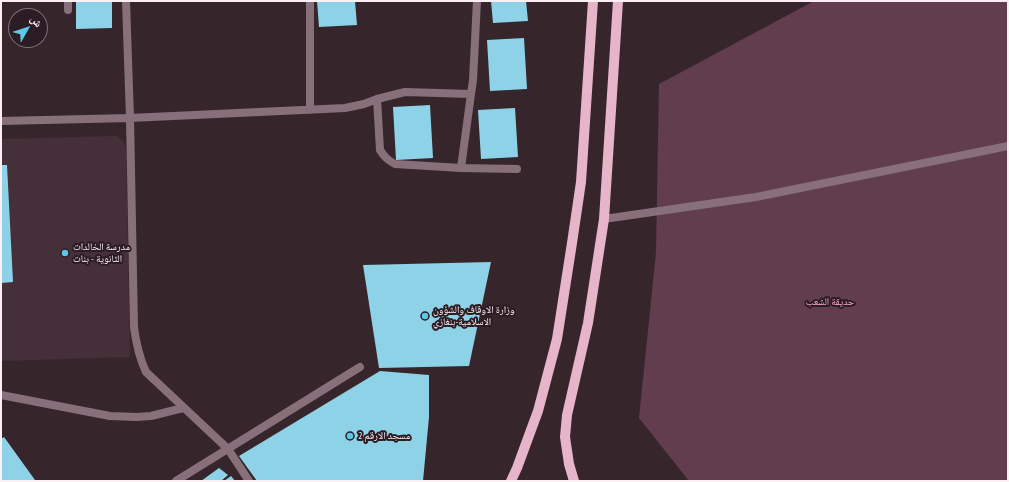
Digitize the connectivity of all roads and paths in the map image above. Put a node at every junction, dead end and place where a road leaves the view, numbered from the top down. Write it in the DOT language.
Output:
graph roads {
  1 [pos="68,1"];
  2 [pos="126,1"];
  3 [pos="310,1"];
  4 [pos="477,1"];
  5 [pos="593,1"];
  6 [pos="618,1"];
  7 [pos="68,10"];
  8 [pos="471,94"];
  9 [pos="377,99"];
  10 [pos="310,110"];
  11 [pos="130,118"];
  12 [pos="1,121"];
  13 [pos="1008,146"];
  14 [pos="461,168"];
  15 [pos="517,169"];
  16 [pos="604,219"];
  17 [pos="360,367"];
  18 [pos="1,395"];
  19 [pos="183,408"];
  20 [pos="228,449"];
  21 [pos="176,481"];
  22 [pos="249,481"];
  23 [pos="511,481"];
  24 [pos="574,481"];
  1 -- 7 [label="street"];
  2 -- 11 [label="street"];
  3 -- 10 [label="street"];
  4 -- 8 [label="street"];
  5 -- 23 [label="main road"];
  6 -- 16 [label="main road"];
  8 -- 9 [label="street"];
  8 -- 14 [label="street"];
  9 -- 10 [label="street"];
  9 -- 14 [label="street"];
  10 -- 11 [label="street"];
  11 -- 12 [label="street"];
  11 -- 19 [label="street"];
  13 -- 16 [label="street"];
  14 -- 15 [label="street"];
  16 -- 24 [label="main road"];
  17 -- 20 [label="street"];
  18 -- 19 [label="street"];
  19 -- 20 [label="street"];
  20 -- 21 [label="street"];
  20 -- 22 [label="street"];
}
